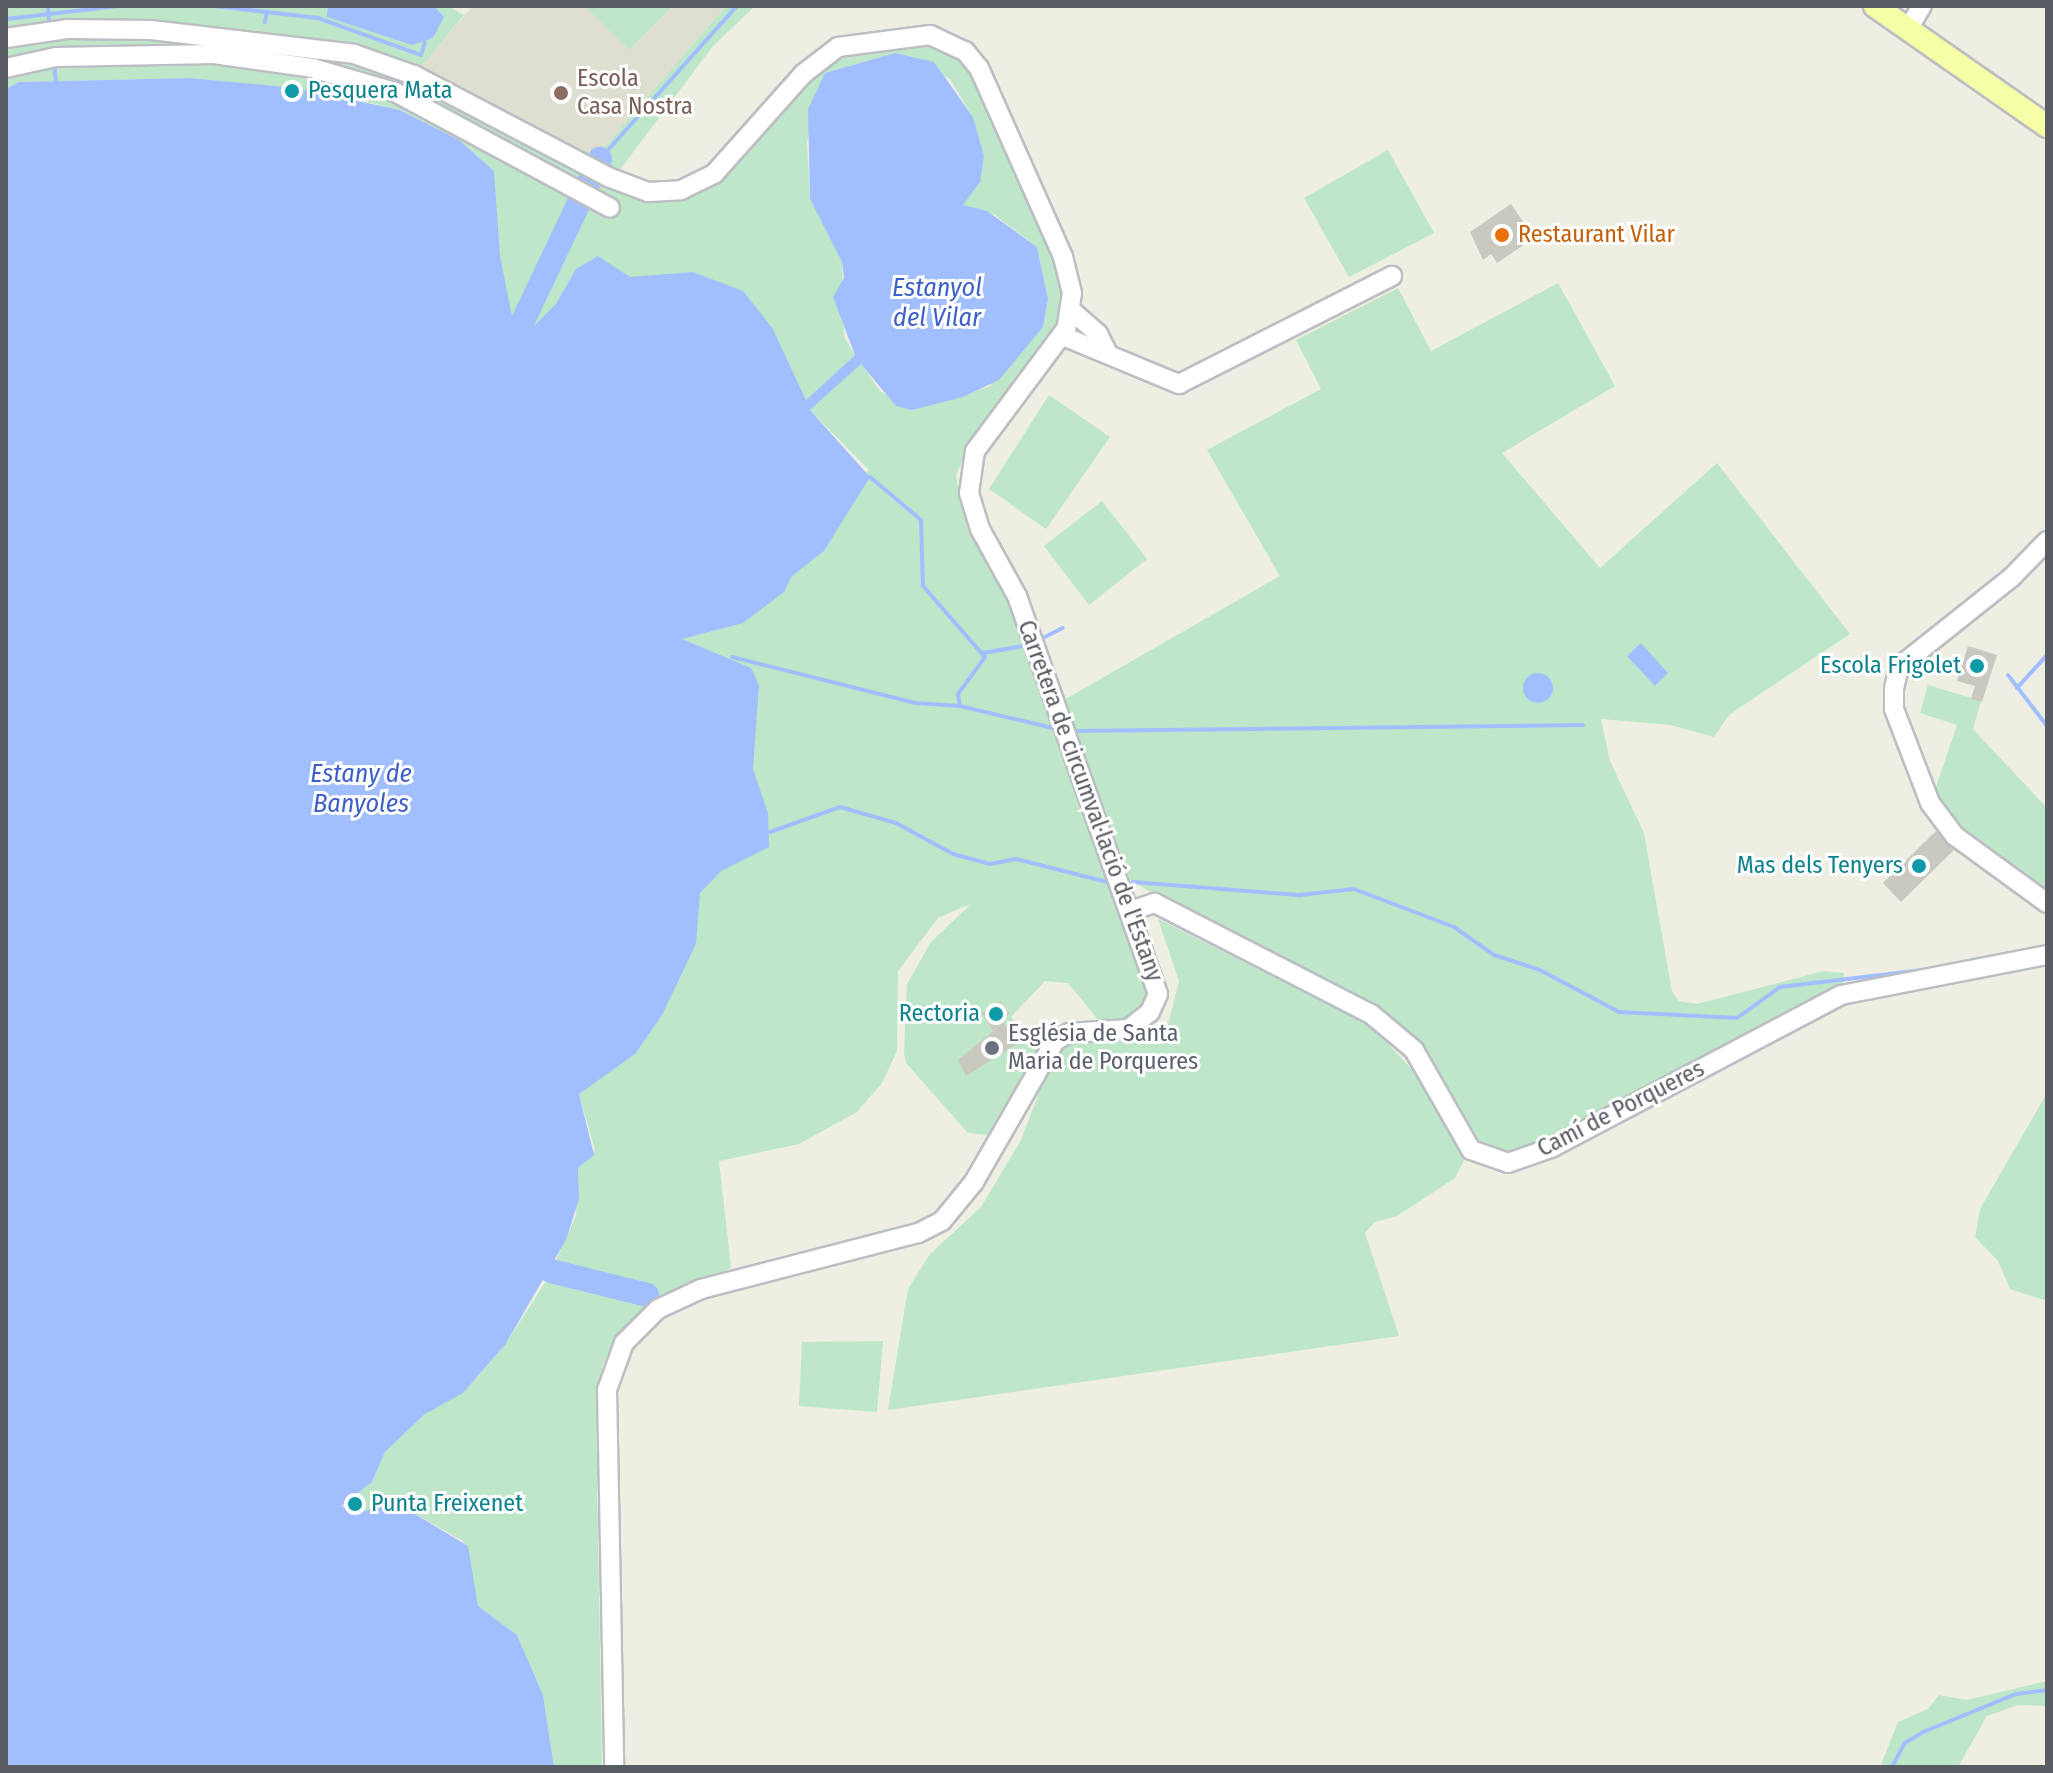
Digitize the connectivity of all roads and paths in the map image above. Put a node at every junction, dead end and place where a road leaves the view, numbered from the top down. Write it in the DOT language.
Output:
graph roads {
  1 [pos="1875,6"];
  2 [pos="1922,6"];
  3 [pos="1908,29"];
  4 [pos="6,38"];
  5 [pos="6,68"];
  6 [pos="2047,126"];
  7 [pos="603,205"];
  8 [pos="1392,276"];
  9 [pos="1072,311"];
  10 [pos="1063,336"];
  11 [pos="1107,352"];
  12 [pos="2047,541"];
  13 [pos="2047,903"];
  14 [pos="1133,910"];
  15 [pos="2047,955"];
  16 [pos="614,1767"];
  1 -- 3 [label="main road"];
  2 -- 3 [label="street"];
  3 -- 6 [label="main road"];
  4 -- 9 [label="street"];
  5 -- 7 [label="street"];
  8 -- 11 [label="street"];
  9 -- 10 [label="street, Carretera de circumval·lació de l'Estany"];
  9 -- 11 [label="street"];
  10 -- 11 [label="street"];
  10 -- 14 [label="street, Carretera de circumval·lació de l'Estany"];
  12 -- 13 [label="street"];
  14 -- 15 [label="street, Camí de Porqueres"];
  14 -- 16 [label="street, Carretera de circumval·lació de l'Estany"];
}
